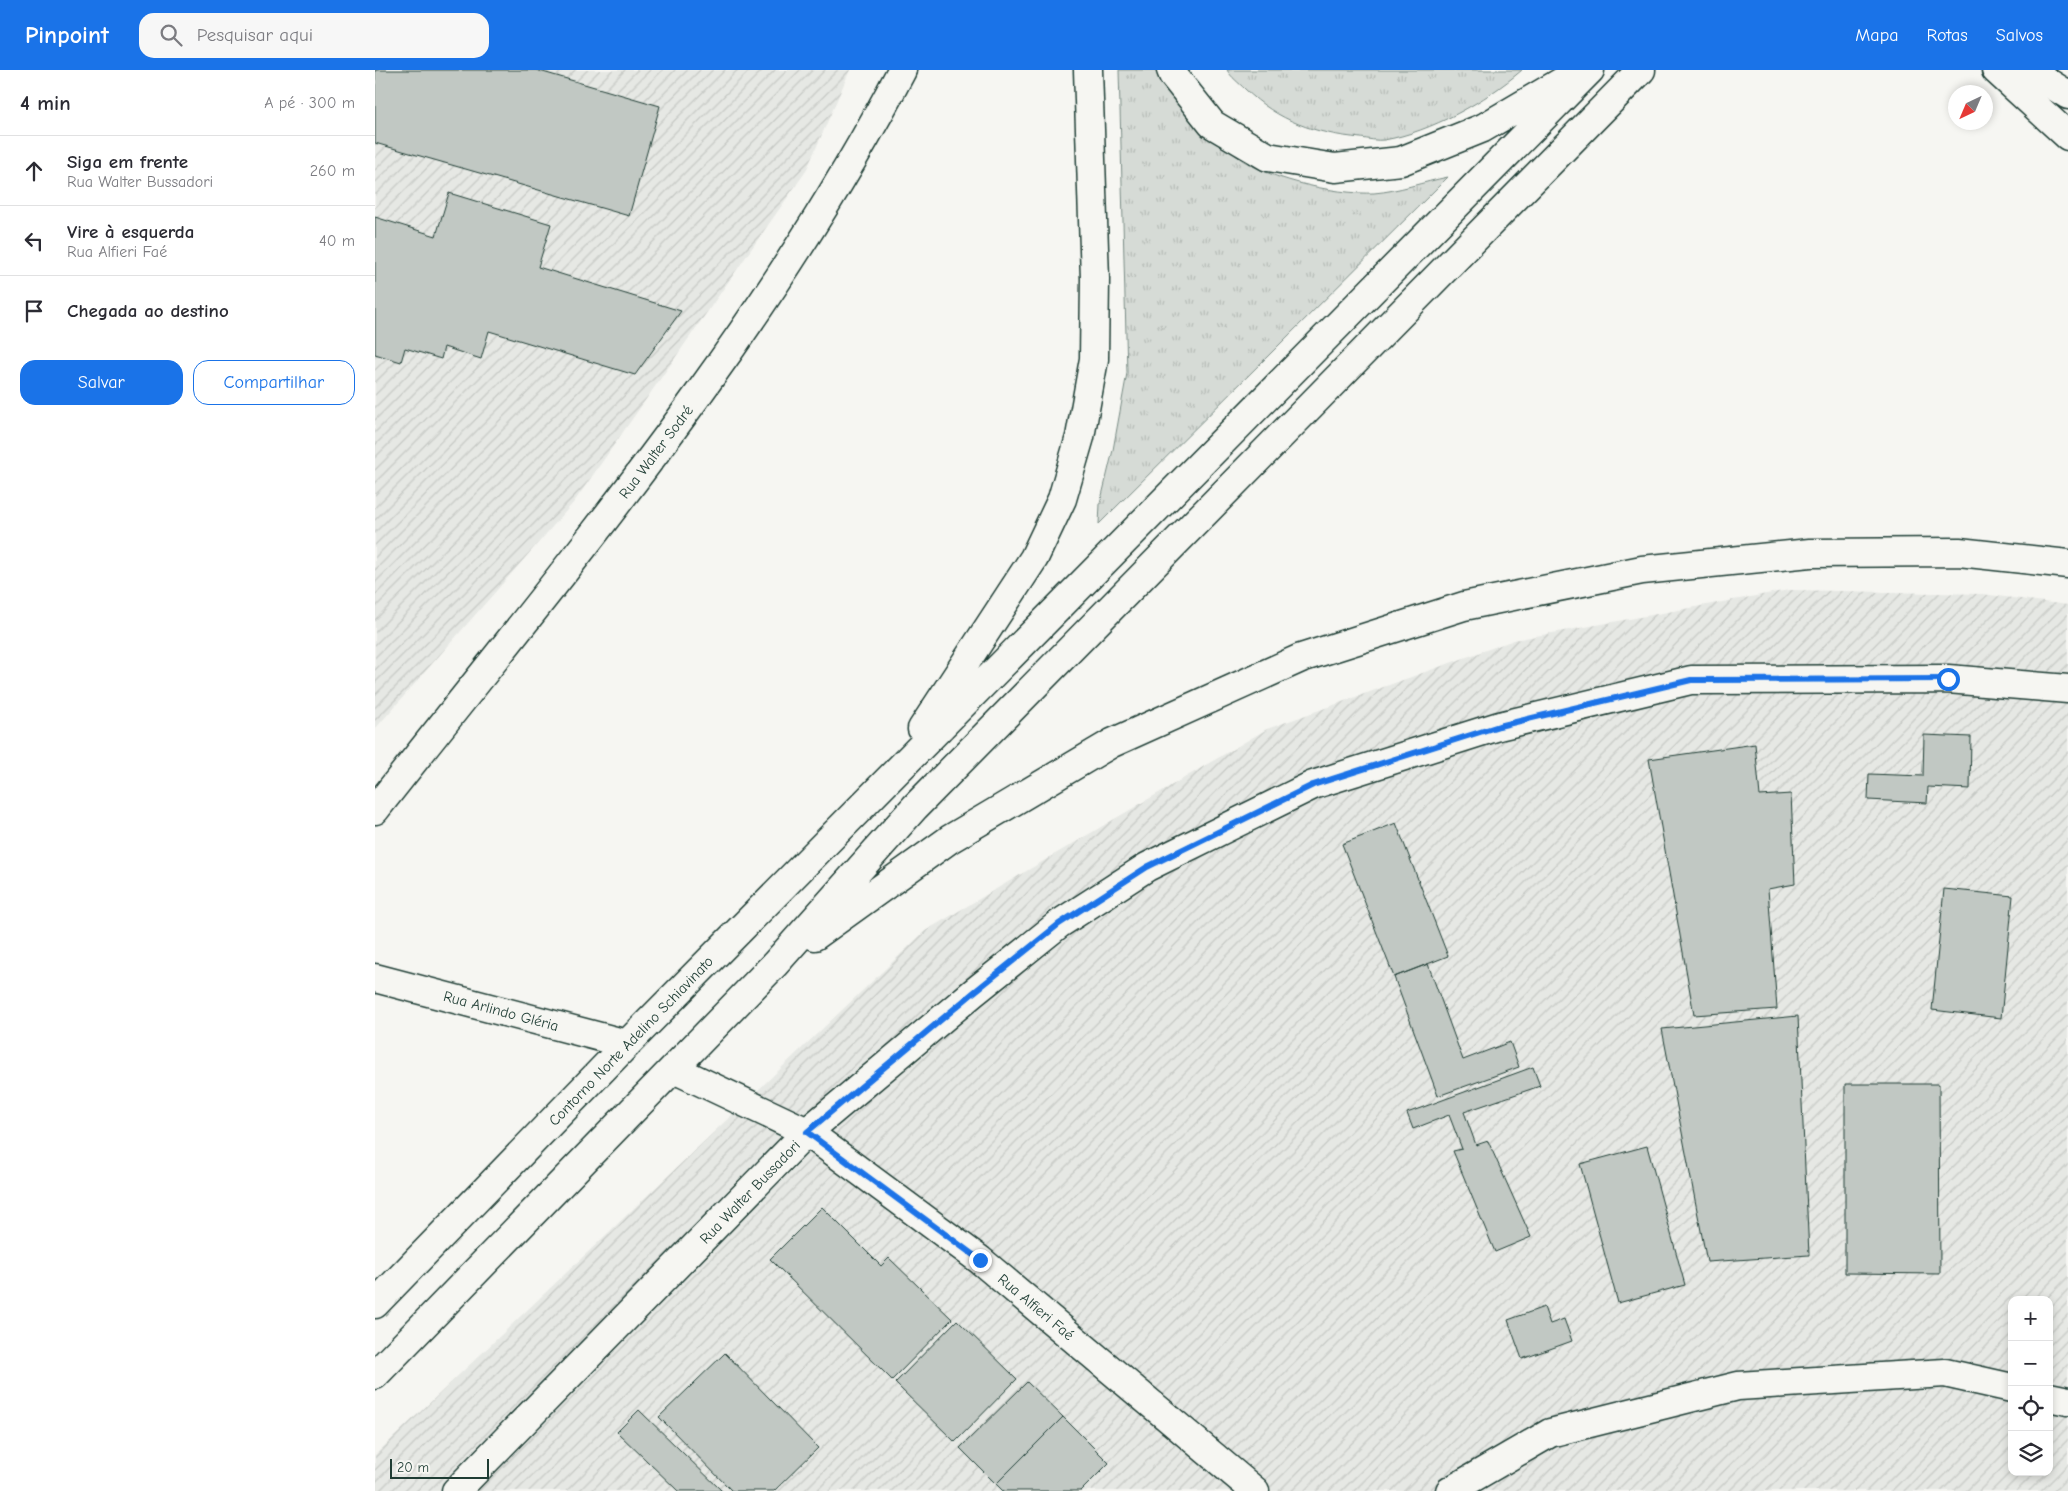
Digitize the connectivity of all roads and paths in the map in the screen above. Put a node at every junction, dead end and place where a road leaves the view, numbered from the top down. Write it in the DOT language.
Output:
graph roads {
  1 [pos="902,70"];
  2 [pos="1088,70"];
  3 [pos="1171,70"];
  4 [pos="1582,70"];
  5 [pos="1590,70"];
  6 [pos="1641,70"];
  7 [pos="1996,70"];
  8 [pos="2028,70"];
  9 [pos="2068,95"];
  10 [pos="2068,136"];
  11 [pos="2068,564"];
  12 [pos="2068,689"];
  13 [pos="888,780"];
  14 [pos="375,810"];
  15 [pos="775,964"];
  16 [pos="375,978"];
  17 [pos="627,1044"];
  18 [pos="674,1068"];
  19 [pos="807,1132"];
  20 [pos="375,1304"];
  21 [pos="375,1375"];
  22 [pos="2008,1387"];
  23 [pos="2053,1398"];
  24 [pos="2068,1401"];
  25 [pos="456,1491"];
  26 [pos="1255,1491"];
  27 [pos="1450,1491"];
  1 -- 14 [label="main road, Rua Walter Sodré"];
  2 -- 13 [label="main road"];
  3 -- 4 [label="main road"];
  5 -- 13 [label="main road"];
  6 -- 15 [label="main road"];
  7 -- 10 [label="main road"];
  8 -- 9 [label="main road"];
  11 -- 15 [label="main road"];
  12 -- 19 [label="main road, Rua Walter Bussadori"];
  13 -- 17 [label="main road, Contorno Norte Adelino Schiavinato"];
  15 -- 18 [label="main road"];
  16 -- 17 [label="main road, Rua Arlindo Gléria"];
  17 -- 20 [label="main road, Contorno Norte Adelino Schiavinato"];
  18 -- 19 [label="main road, Rua Alfieri Faé"];
  18 -- 21 [label="main road"];
  19 -- 25 [label="main road, Rua Walter Bussadori"];
  19 -- 26 [label="main road, Rua Alfieri Faé"];
  22 -- 27 [label="main road"];
  23 -- 24 [label="main road"];
}
